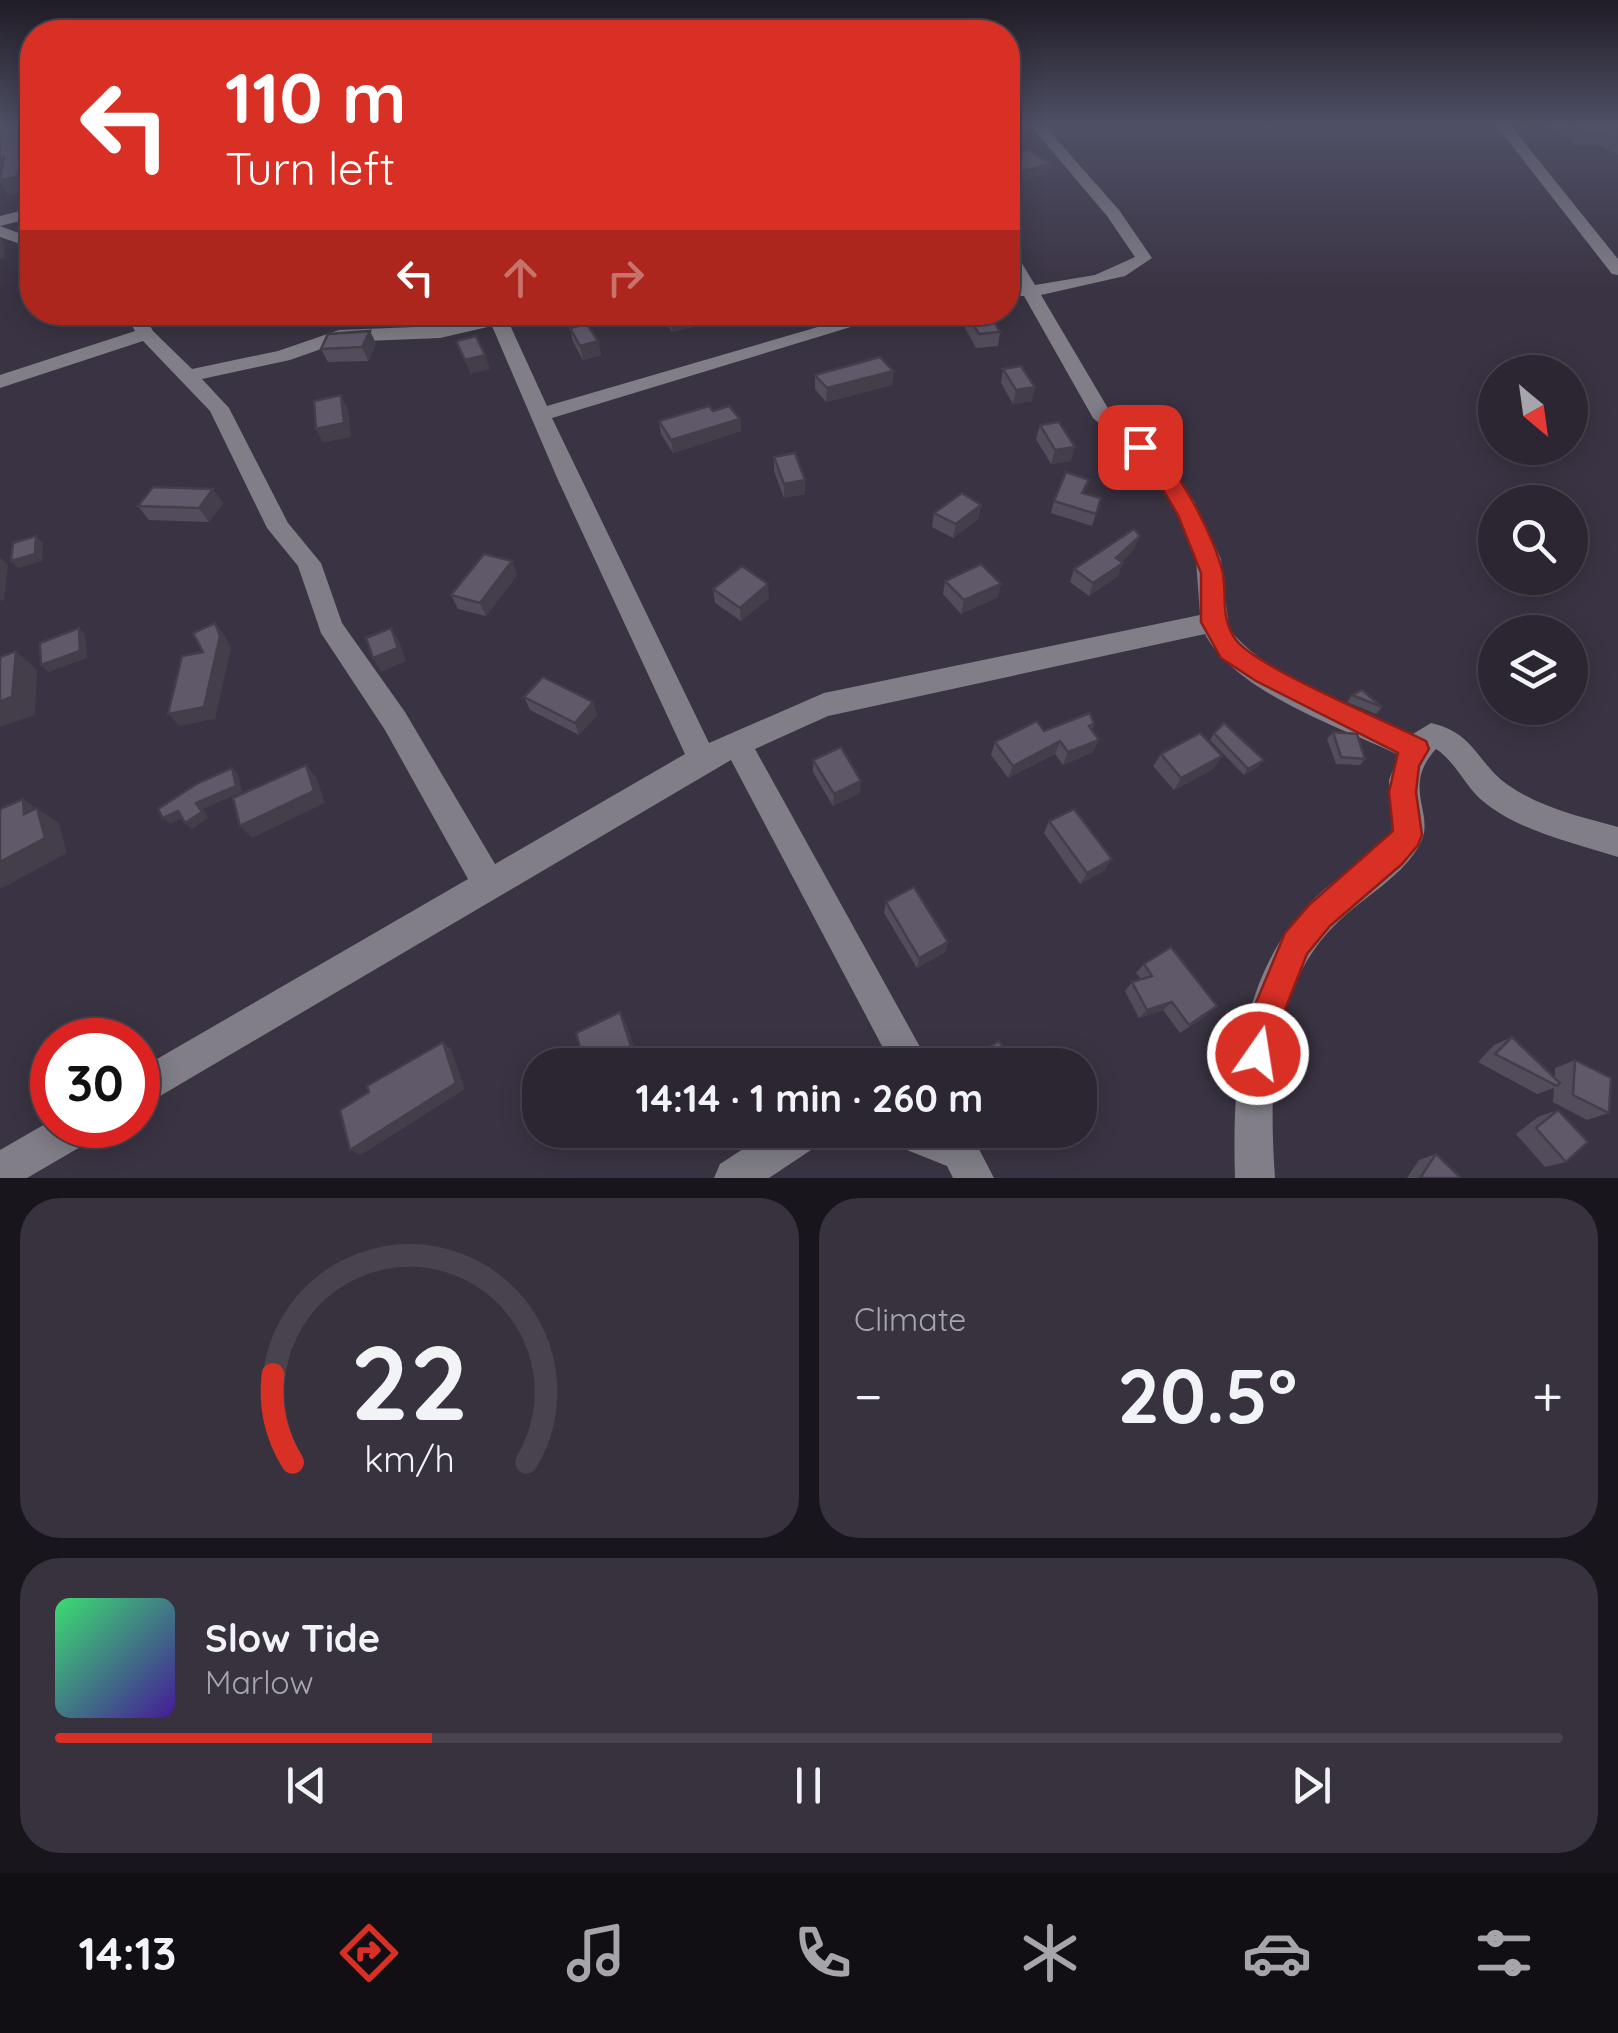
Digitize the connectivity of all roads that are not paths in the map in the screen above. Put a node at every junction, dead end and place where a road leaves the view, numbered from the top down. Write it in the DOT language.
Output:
graph roads {
  1 [pos="1084,180"];
  2 [pos="1547,180"];
  3 [pos="1618,270"];
  4 [pos="1020,291"];
  5 [pos="1020,296"];
  6 [pos="135,325"];
  7 [pos="142,325"];
  8 [pos="462,325"];
  9 [pos="501,325"];
  10 [pos="846,325"];
  11 [pos="188,376"];
  12 [pos="0,382"];
  13 [pos="541,414"];
  14 [pos="1213,622"];
  15 [pos="736,743"];
  16 [pos="1416,749"];
  17 [pos="702,760"];
  18 [pos="1618,842"];
  19 [pos="488,883"];
  20 [pos="903,1048"];
  21 [pos="160,1078"];
  22 [pos="41,1148"];
  23 [pos="779,1148"];
  24 [pos="0,1172"];
  25 [pos="734,1178"];
  26 [pos="1255,1178"];
  1 -- 4 [label="street"];
  2 -- 3 [label="street"];
  5 -- 14 [label="street"];
  6 -- 12 [label="street"];
  7 -- 11 [label="street"];
  8 -- 11 [label="street"];
  9 -- 13 [label="street"];
  10 -- 13 [label="street"];
  11 -- 19 [label="street"];
  13 -- 17 [label="street"];
  14 -- 15 [label="street"];
  14 -- 16 [label="street"];
  15 -- 17 [label="street"];
  15 -- 20 [label="street"];
  16 -- 18 [label="street"];
  16 -- 26 [label="street"];
  17 -- 19 [label="street"];
  19 -- 21 [label="street"];
  22 -- 24 [label="street"];
  23 -- 25 [label="street"];
}
